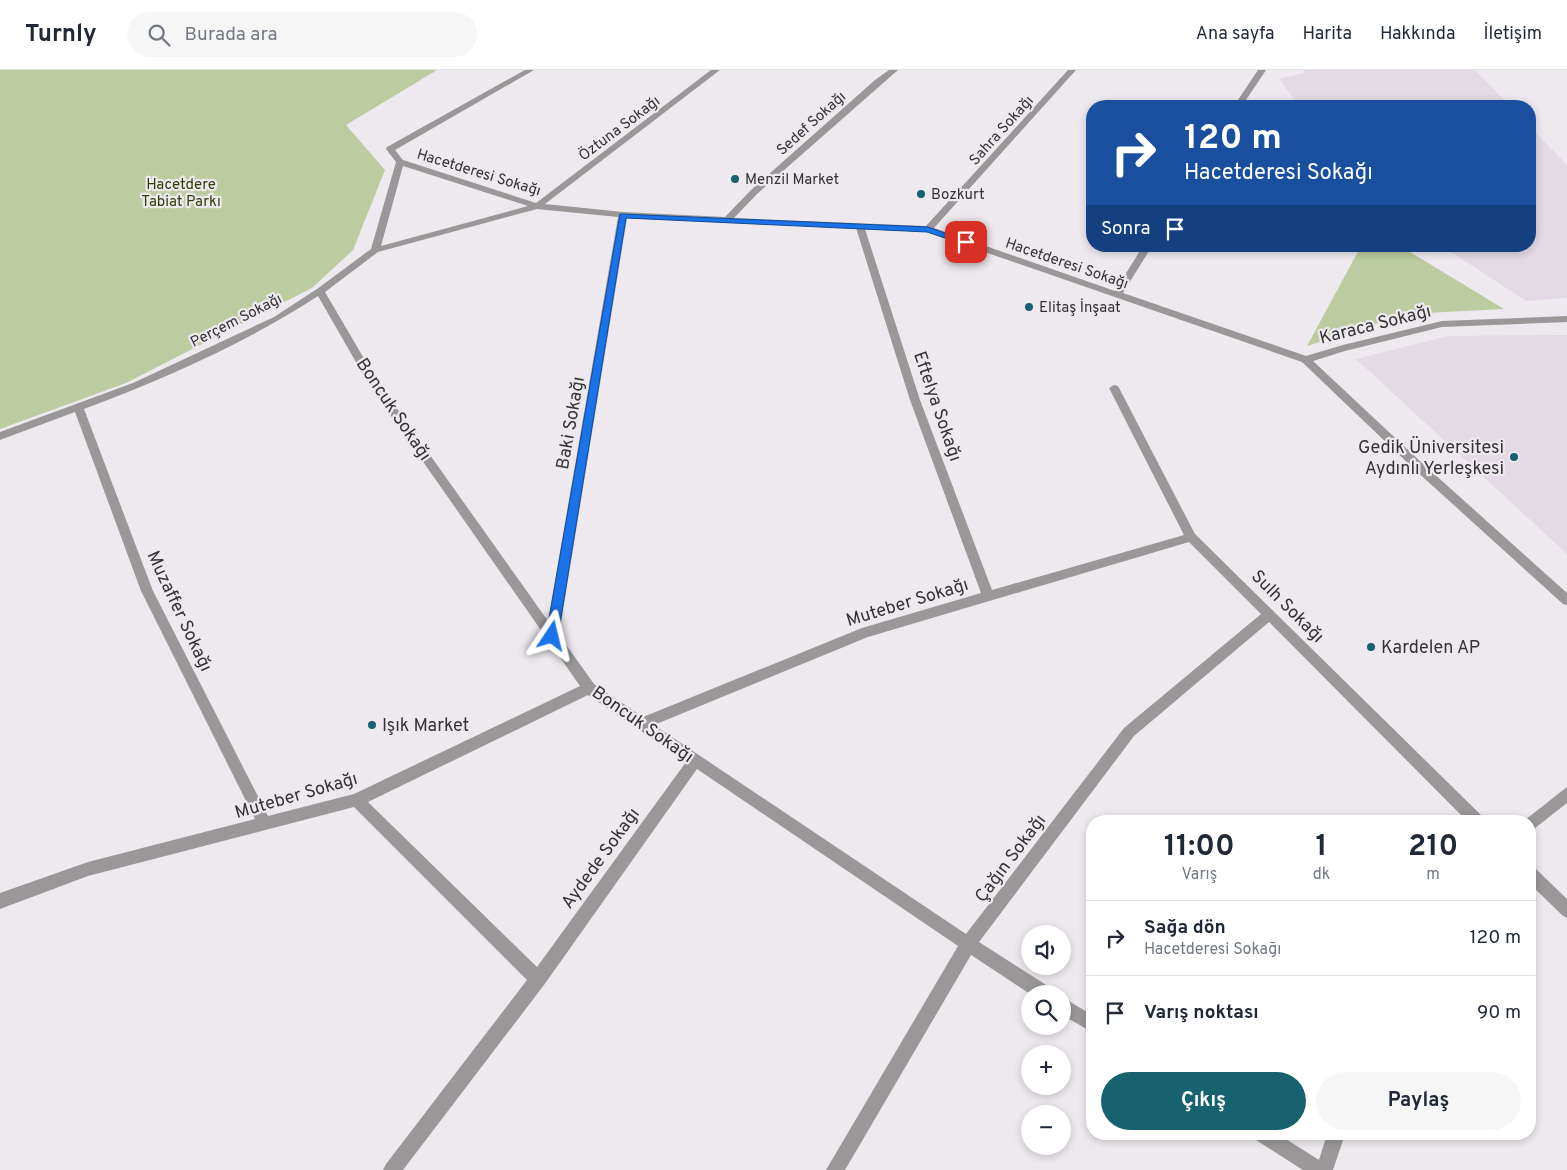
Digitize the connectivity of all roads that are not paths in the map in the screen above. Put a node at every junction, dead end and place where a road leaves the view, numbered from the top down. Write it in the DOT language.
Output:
graph roads {
  1 [pos="530,70"];
  2 [pos="716,70"];
  3 [pos="894,70"];
  4 [pos="1072,70"];
  5 [pos="1262,70"];
  6 [pos="1242,100"];
  7 [pos="400,162"];
  8 [pos="537,206"];
  9 [pos="623,215"];
  10 [pos="727,220"];
  11 [pos="860,226"];
  12 [pos="928,229"];
  13 [pos="375,250"];
  14 [pos="1144,252"];
  15 [pos="320,291"];
  16 [pos="1117,295"];
  17 [pos="1567,319"];
  18 [pos="1306,360"];
  19 [pos="1114,388"];
  20 [pos="78,407"];
  21 [pos="0,436"];
  22 [pos="1191,537"];
  23 [pos="989,597"];
  24 [pos="1567,600"];
  25 [pos="1270,614"];
  26 [pos="552,636"];
  27 [pos="589,688"];
  28 [pos="641,724"];
  29 [pos="695,761"];
  30 [pos="1567,794"];
  31 [pos="356,800"];
  32 [pos="1471,815"];
  33 [pos="1536,820"];
  34 [pos="265,824"];
  35 [pos="1536,879"];
  36 [pos="0,901"];
  37 [pos="1567,910"];
  38 [pos="968,944"];
  39 [pos="538,979"];
  40 [pos="1031,985"];
  41 [pos="1071,1011"];
  42 [pos="1086,1020"];
  43 [pos="1272,1140"];
  44 [pos="1334,1140"];
  45 [pos="392,1170"];
  46 [pos="835,1170"];
  47 [pos="1319,1170"];
  48 [pos="1324,1170"];
  1 -- 7 [label="street"];
  2 -- 8 [label="street, Öztuna Sokağı"];
  3 -- 10 [label="street, Sedef Sokağı"];
  4 -- 12 [label="street, Sahra Sokağı"];
  5 -- 6 [label="street"];
  7 -- 8 [label="street, Hacetderesi Sokağı"];
  7 -- 13 [label="street"];
  8 -- 9 [label="street, Hacetderesi Sokağı"];
  8 -- 13 [label="street, Perçem Sokağı"];
  9 -- 10 [label="street, Hacetderesi Sokağı"];
  9 -- 26 [label="street, Baki Sokağı"];
  10 -- 11 [label="street, Hacetderesi Sokağı"];
  11 -- 12 [label="street, Hacetderesi Sokağı"];
  11 -- 23 [label="street, Eftelya Sokağı"];
  12 -- 16 [label="street, Hacetderesi Sokağı"];
  13 -- 15 [label="street, Perçem Sokağı"];
  14 -- 16 [label="street"];
  15 -- 20 [label="street, Perçem Sokağı"];
  15 -- 26 [label="street, Boncuk Sokağı"];
  16 -- 18 [label="street, Hacetderesi Sokağı"];
  17 -- 18 [label="street, Karaca Sokağı"];
  18 -- 24 [label="street, Karaca Sokağı"];
  19 -- 22 [label="street, Sulh Sokağı"];
  20 -- 21 [label="street, Perçem Sokağı"];
  20 -- 34 [label="street, Muzaffer Sokağı"];
  22 -- 23 [label="street, Muteber Sokağı"];
  22 -- 25 [label="street, Sulh Sokağı"];
  23 -- 28 [label="street, Muteber Sokağı"];
  25 -- 32 [label="street, Sulh Sokağı"];
  25 -- 38 [label="street, Çağın Sokağı"];
  26 -- 27 [label="street, Boncuk Sokağı"];
  27 -- 28 [label="street, Boncuk Sokağı"];
  27 -- 31 [label="street, Muteber Sokağı"];
  28 -- 29 [label="street, Boncuk Sokağı"];
  29 -- 38 [label="street, Boncuk Sokağı"];
  29 -- 39 [label="street, Aydede Sokağı"];
  30 -- 33 [label="street"];
  31 -- 34 [label="street, Muteber Sokağı"];
  31 -- 39 [label="street"];
  34 -- 36 [label="street, Muteber Sokağı"];
  35 -- 37 [label="street"];
  38 -- 40 [label="street, Boncuk Sokağı"];
  38 -- 46 [label="street, Çağın Sokağı"];
  39 -- 45 [label="street, Aydede Sokağı"];
  41 -- 42 [label="street"];
  43 -- 47 [label="street"];
  44 -- 48 [label="street"];
}
